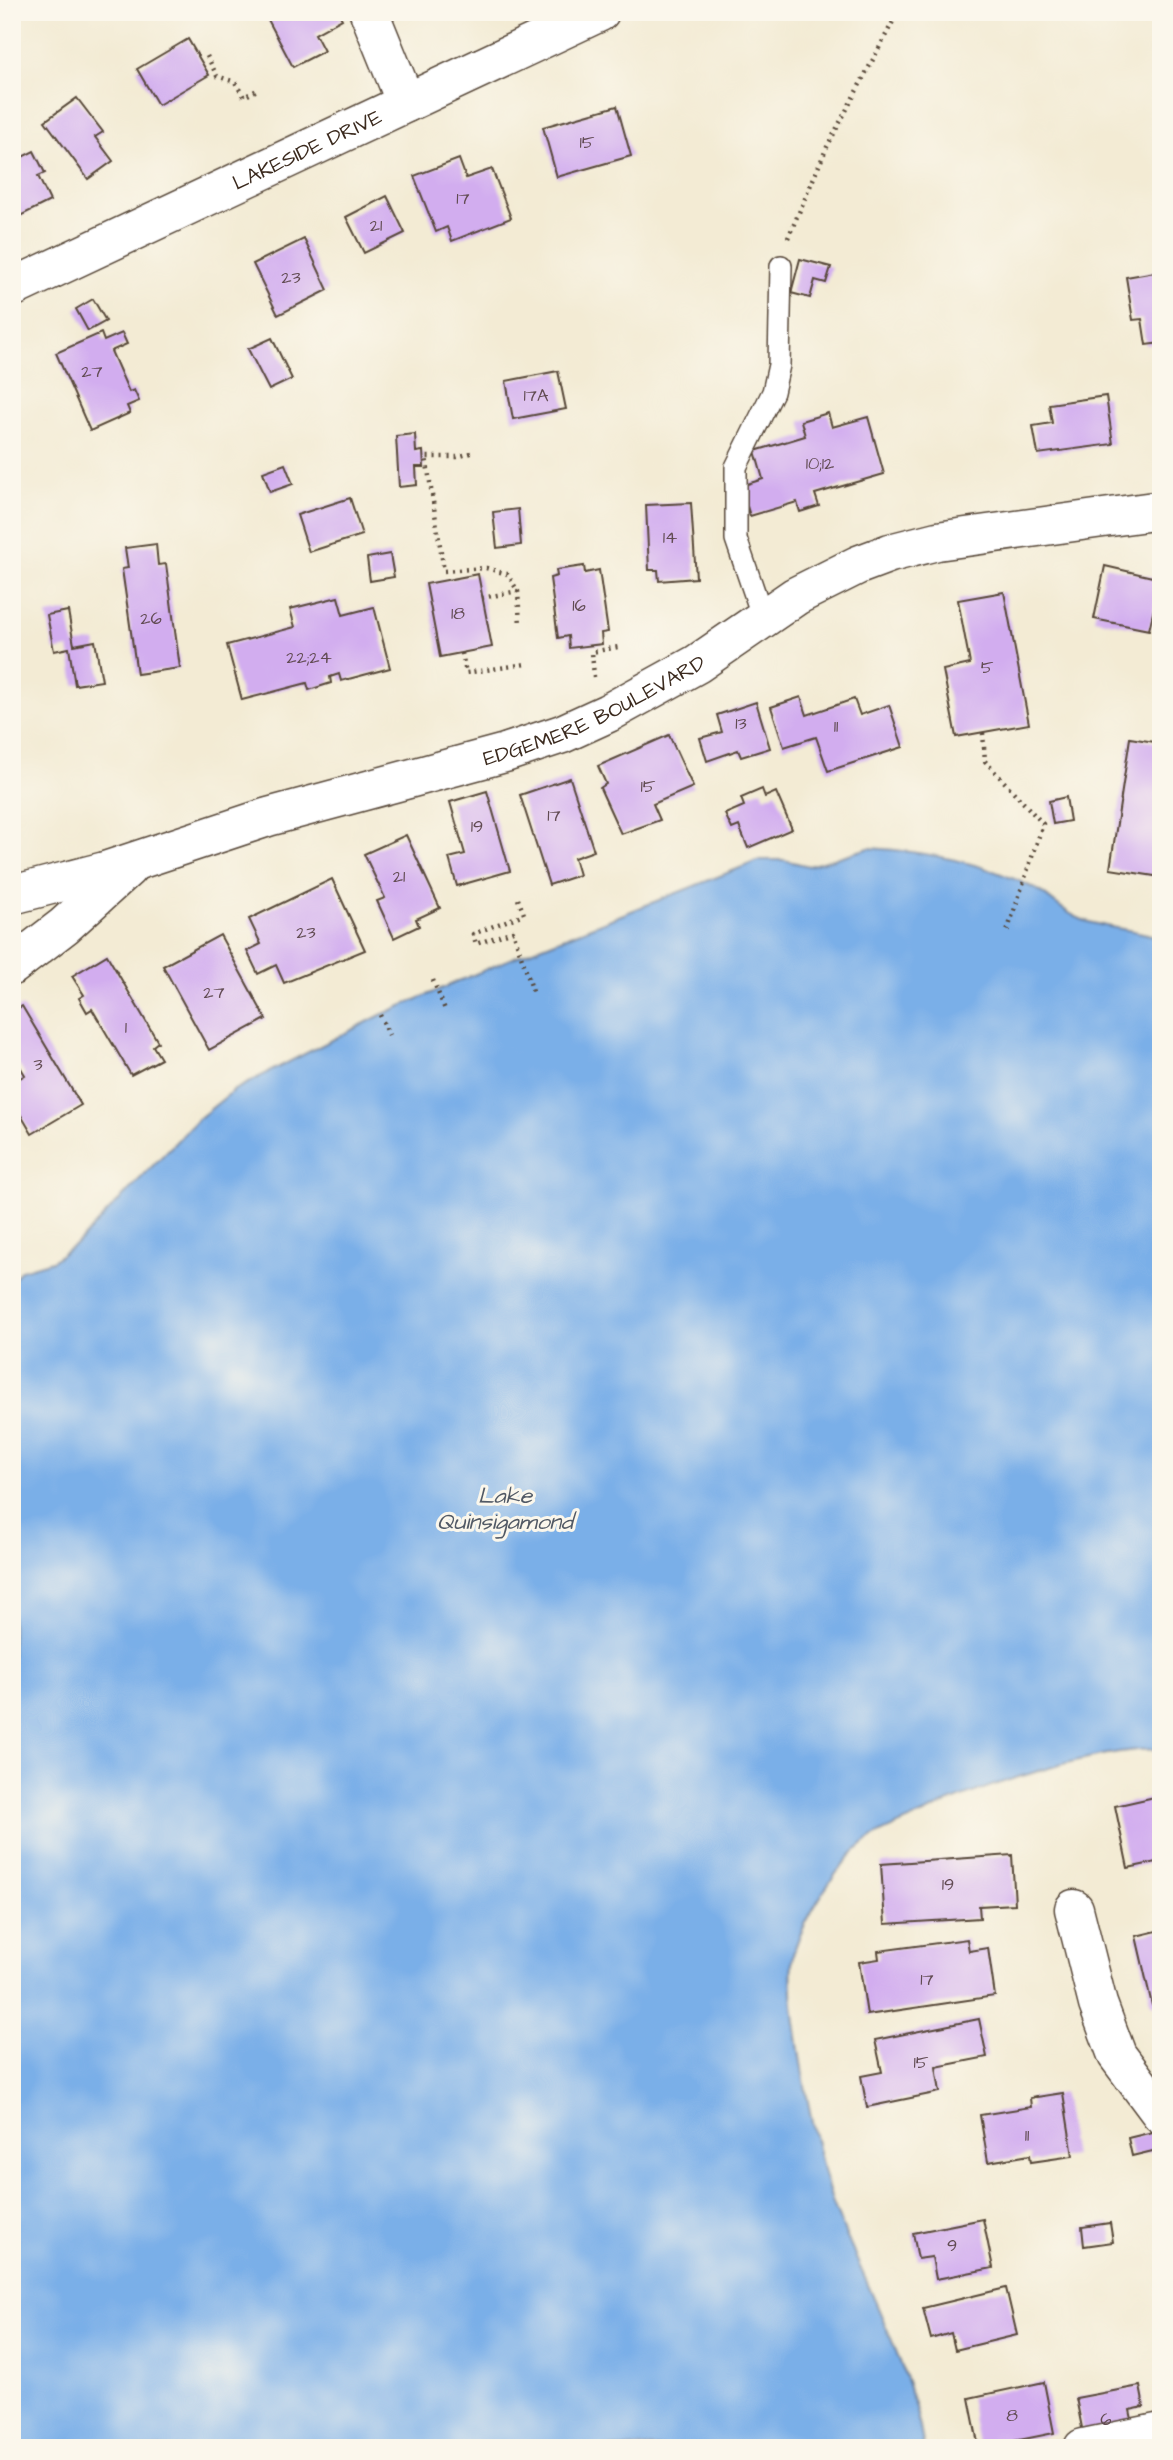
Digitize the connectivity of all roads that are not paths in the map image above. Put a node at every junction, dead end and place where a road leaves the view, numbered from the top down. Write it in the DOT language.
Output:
graph roads {
  1 [pos="369,12"];
  2 [pos="600,12"];
  3 [pos="406,103"];
  4 [pos="781,266"];
  5 [pos="12,288"];
  6 [pos="1161,510"];
  7 [pos="763,618"];
  8 [pos="139,859"];
  9 [pos="12,895"];
  10 [pos="12,966"];
  11 [pos="1074,1909"];
  12 [pos="1161,2114"];
  13 [pos="1161,2432"];
  14 [pos="1083,2448"];
  1 -- 3 [label="street"];
  2 -- 3 [label="street, LAKESIDE DRIVE"];
  3 -- 5 [label="street, LAKESIDE DRIVE"];
  4 -- 7 [label="lane"];
  6 -- 7 [label="street, EDGEMERE BOULEVARD"];
  7 -- 8 [label="street, EDGEMERE BOULEVARD"];
  8 -- 9 [label="street, EDGEMERE BOULEVARD"];
  8 -- 10 [label="street"];
  11 -- 12 [label="street"];
  13 -- 14 [label="street"];
}
